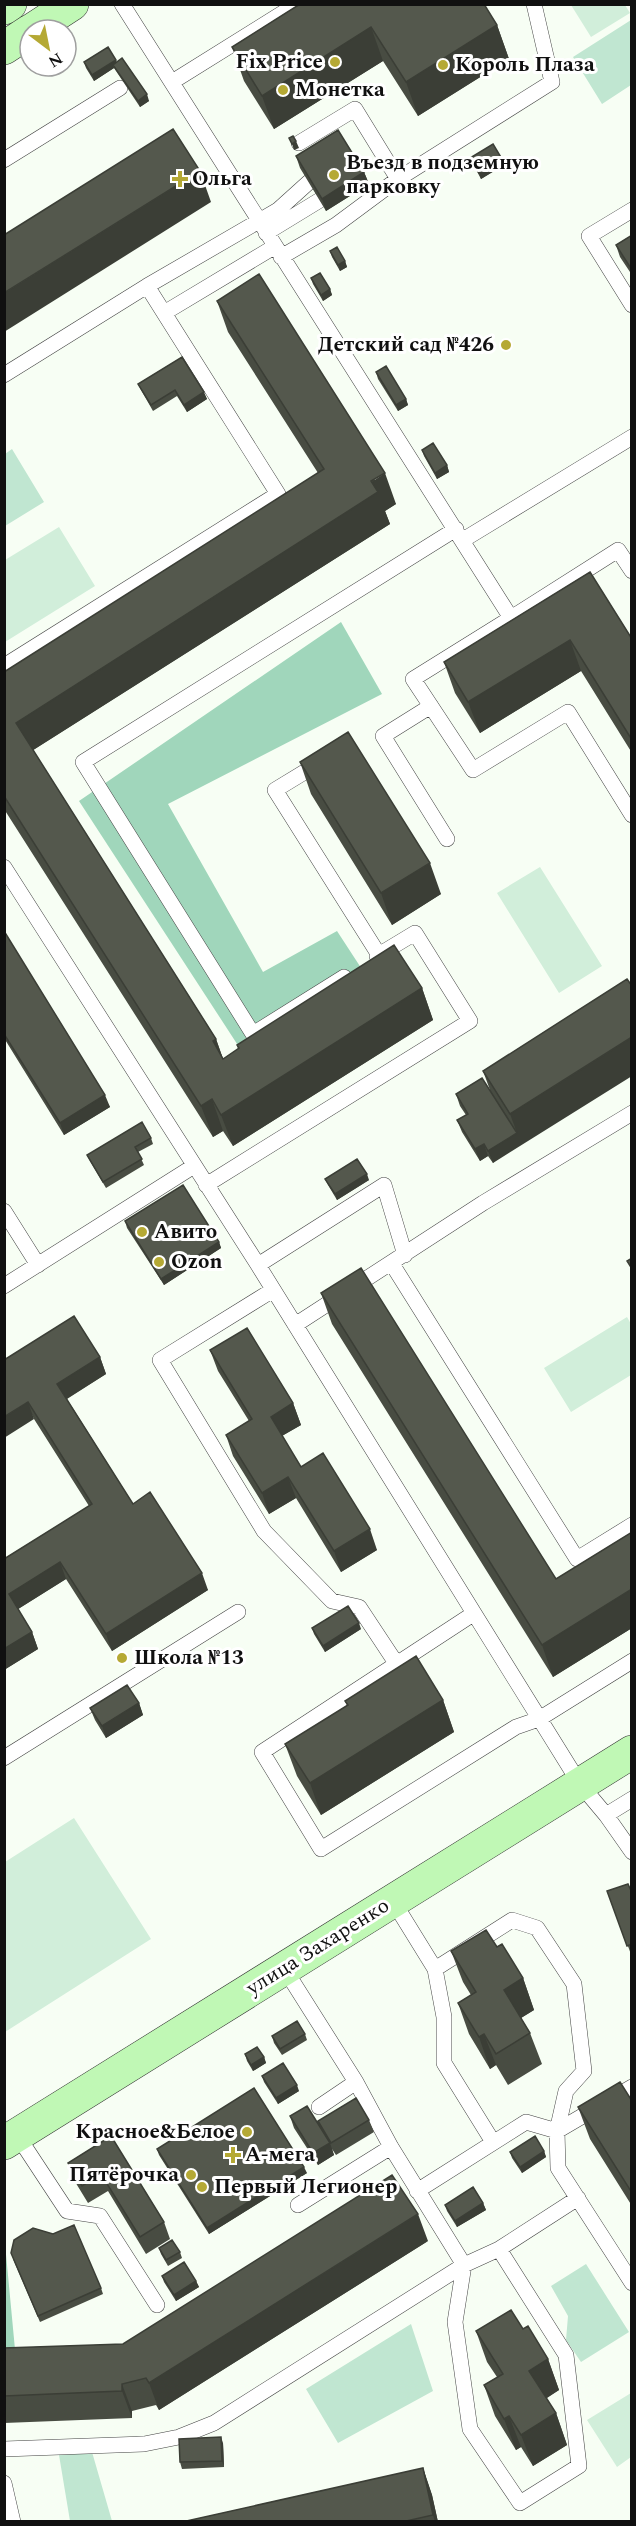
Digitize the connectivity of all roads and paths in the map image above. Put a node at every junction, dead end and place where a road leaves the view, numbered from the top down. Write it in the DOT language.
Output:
graph roads {
  1 [pos="10,4"];
  2 [pos="72,4"];
  3 [pos="122,4"];
  4 [pos="297,4"];
  5 [pos="534,4"];
  6 [pos="4,8"];
  7 [pos="51,18"];
  8 [pos="18,39"];
  9 [pos="4,48"];
  10 [pos="172,82"];
  11 [pos="120,88"];
  12 [pos="299,143"];
  13 [pos="4,160"];
  14 [pos="398,178"];
  15 [pos="309,182"];
  16 [pos="320,200"];
  17 [pos="632,210"];
  18 [pos="262,227"];
  19 [pos="277,252"];
  20 [pos="147,286"];
  21 [pos="632,305"];
  22 [pos="164,314"];
  23 [pos="4,375"];
  24 [pos="632,436"];
  25 [pos="460,535"];
  26 [pos="632,571"];
  27 [pos="511,618"];
  28 [pos="4,666"];
  29 [pos="431,706"];
  30 [pos="331,756"];
  31 [pos="632,815"];
  32 [pos="447,839"];
  33 [pos="4,867"];
  34 [pos="379,955"];
  35 [pos="632,1113"];
  36 [pos="195,1166"];
  37 [pos="206,1185"];
  38 [pos="4,1211"];
  39 [pos="9,1229"];
  40 [pos="405,1255"];
  41 [pos="38,1264"];
  42 [pos="392,1264"];
  43 [pos="258,1265"];
  44 [pos="4,1286"];
  45 [pos="273,1290"];
  46 [pos="295,1325"];
  47 [pos="632,1525"];
  48 [pos="238,1612"];
  49 [pos="473,1614"];
  50 [pos="632,1661"];
  51 [pos="396,1663"];
  52 [pos="539,1719"];
  53 [pos="632,1752"];
  54 [pos="4,1758"];
  55 [pos="580,1784"];
  56 [pos="632,1799"];
  57 [pos="606,1815"];
  58 [pos="632,1852"];
  59 [pos="393,1901"];
  60 [pos="284,1968"];
  61 [pos="435,1970"];
  62 [pos="356,2082"];
  63 [pos="632,2087"];
  64 [pos="319,2107"];
  65 [pos="558,2131"];
  66 [pos="10,2139"];
  67 [pos="493,2142"];
  68 [pos="391,2147"];
  69 [pos="417,2191"];
  70 [pos="578,2198"];
  71 [pos="298,2205"];
  72 [pos="499,2249"];
  73 [pos="464,2265"];
  74 [pos="632,2283"];
  75 [pos="157,2305"];
  76 [pos="4,2449"];
  77 [pos="4,2483"];
  78 [pos="12,2522"];
  1 -- 6 [label="street"];
  2 -- 7 [label="street"];
  3 -- 10 [label="lane"];
  4 -- 10 [label="lane"];
  5 -- 14 [label="lane"];
  8 -- 9 [label="street"];
  10 -- 18 [label="lane"];
  11 -- 13 [label="lane"];
  12 -- 14 [label="lane"];
  14 -- 19 [label="lane"];
  15 -- 18 [label="lane"];
  16 -- 18 [label="lane"];
  17 -- 21 [label="lane"];
  18 -- 19 [label="lane"];
  18 -- 20 [label="lane"];
  19 -- 22 [label="lane"];
  19 -- 25 [label="lane"];
  20 -- 22 [label="lane"];
  20 -- 23 [label="lane"];
  22 -- 28 [label="lane"];
  24 -- 25 [label="lane"];
  25 -- 27 [label="lane"];
  25 -- 34 [label="lane"];
  26 -- 27 [label="lane"];
  27 -- 29 [label="lane"];
  29 -- 31 [label="lane"];
  29 -- 32 [label="lane"];
  30 -- 34 [label="lane"];
  33 -- 36 [label="lane"];
  34 -- 37 [label="lane"];
  35 -- 40 [label="lane"];
  36 -- 37 [label="lane"];
  36 -- 41 [label="lane"];
  37 -- 43 [label="lane"];
  38 -- 39 [label="lane"];
  39 -- 41 [label="lane"];
  40 -- 42 [label="lane"];
  40 -- 43 [label="lane"];
  41 -- 44 [label="lane"];
  42 -- 46 [label="lane"];
  42 -- 47 [label="lane"];
  43 -- 45 [label="lane"];
  45 -- 46 [label="lane"];
  45 -- 51 [label="lane"];
  46 -- 49 [label="lane"];
  48 -- 54 [label="lane"];
  49 -- 51 [label="lane"];
  49 -- 52 [label="lane"];
  50 -- 52 [label="lane"];
  51 -- 52 [label="lane"];
  52 -- 55 [label="lane"];
  53 -- 55 [label="street, улица Захаренко"];
  55 -- 57 [label="lane"];
  55 -- 59 [label="street, улица Захаренко"];
  56 -- 57 [label="lane"];
  57 -- 58 [label="lane"];
  59 -- 60 [label="street, улица Захаренко"];
  59 -- 61 [label="lane"];
  60 -- 62 [label="lane"];
  60 -- 66 [label="street, улица Захаренко"];
  61 -- 65 [label="lane"];
  61 -- 67 [label="lane"];
  62 -- 64 [label="lane"];
  62 -- 68 [label="lane"];
  63 -- 65 [label="lane"];
  65 -- 67 [label="lane"];
  65 -- 70 [label="lane"];
  66 -- 75 [label="lane"];
  67 -- 69 [label="lane"];
  68 -- 69 [label="lane"];
  68 -- 71 [label="lane"];
  69 -- 73 [label="lane"];
  70 -- 72 [label="lane"];
  70 -- 74 [label="lane"];
  72 -- 73 [label="lane"];
  72 -- 73 [label="lane"];
  73 -- 76 [label="lane"];
  77 -- 78 [label="lane"];
}
